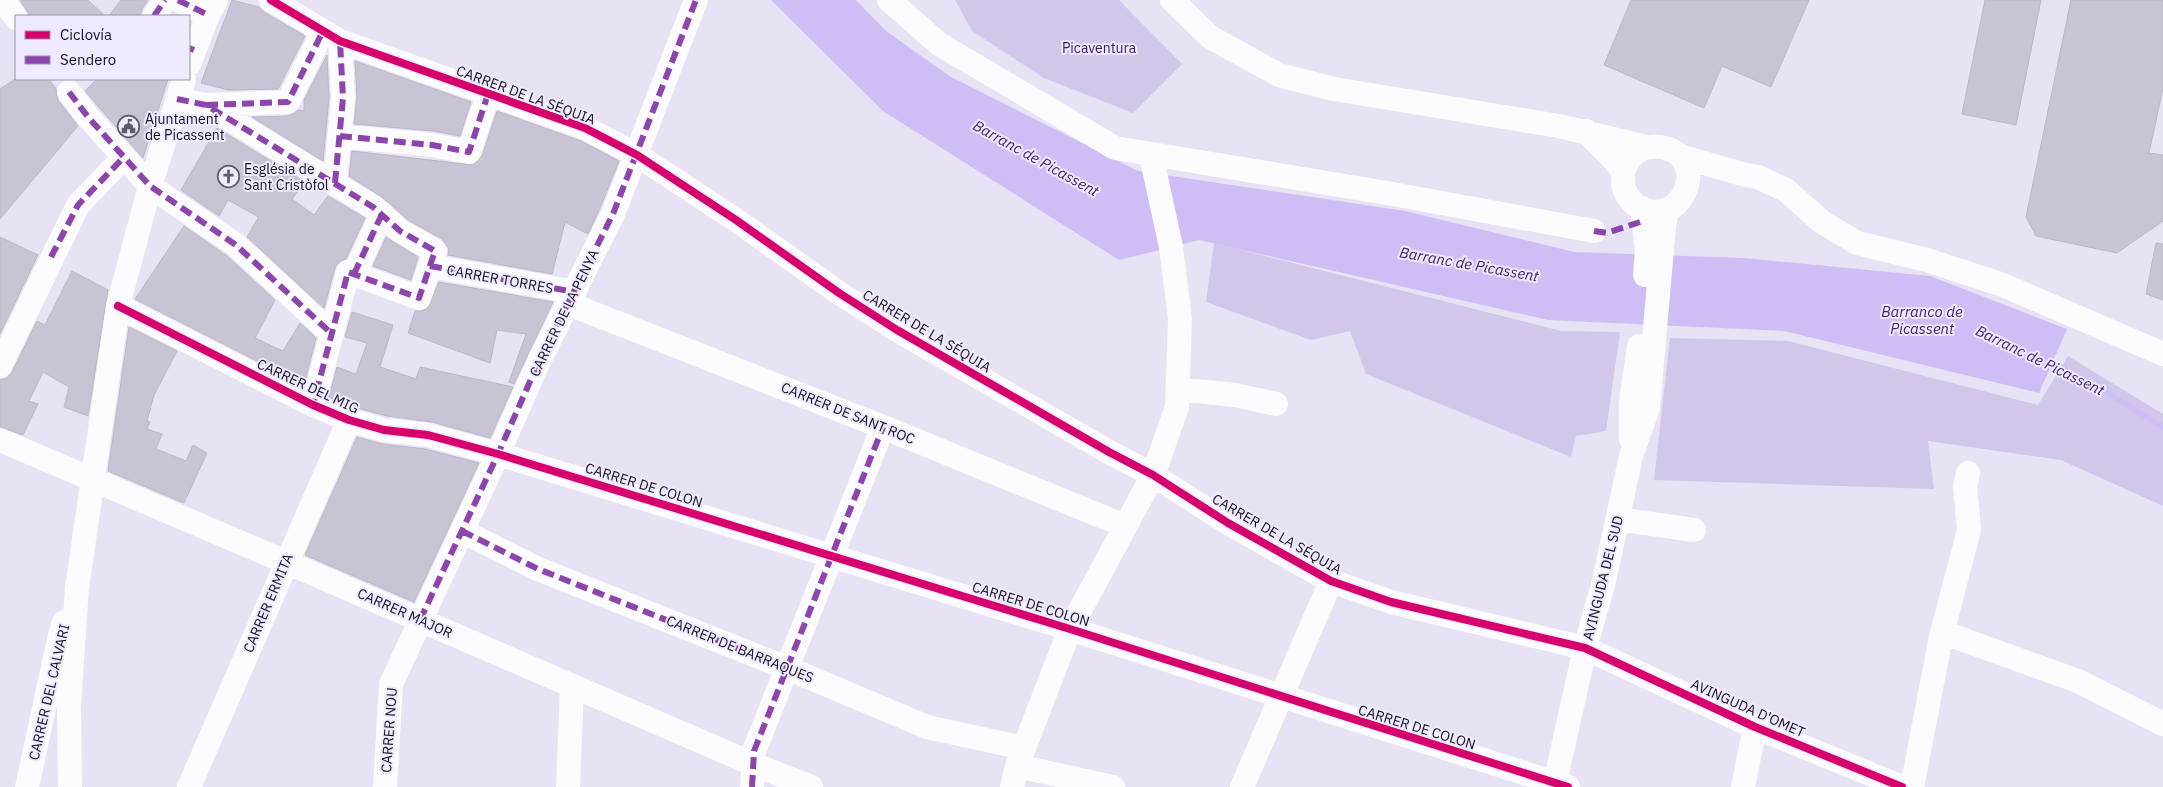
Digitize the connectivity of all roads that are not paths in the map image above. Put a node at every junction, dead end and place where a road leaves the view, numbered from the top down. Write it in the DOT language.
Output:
graph roads {
  1 [pos="3,0"];
  2 [pos="165,0"];
  3 [pos="178,0"];
  4 [pos="271,0"];
  5 [pos="696,0"];
  6 [pos="889,0"];
  7 [pos="1172,0"];
  8 [pos="212,7"];
  9 [pos="155,15"];
  10 [pos="15,17"];
  11 [pos="332,36"];
  12 [pos="191,54"];
  13 [pos="72,83"];
  14 [pos="180,89"];
  15 [pos="488,94"];
  16 [pos="206,106"];
  17 [pos="1586,131"];
  18 [pos="340,136"];
  19 [pos="1646,147"];
  20 [pos="636,154"];
  21 [pos="1151,155"];
  22 [pos="1680,156"];
  23 [pos="124,157"];
  24 [pos="1623,172"];
  25 [pos="1742,174"];
  26 [pos="335,183"];
  27 [pos="150,186"];
  28 [pos="1687,188"];
  29 [pos="1642,208"];
  30 [pos="1667,209"];
  31 [pos="382,214"];
  32 [pos="1594,231"];
  33 [pos="1655,249"];
  34 [pos="430,266"];
  35 [pos="354,274"];
  36 [pos="572,298"];
  37 [pos="118,306"];
  38 [pos="8,330"];
  39 [pos="332,334"];
  40 [pos="2163,354"];
  41 [pos="0,366"];
  42 [pos="1178,389"];
  43 [pos="1276,404"];
  44 [pos="313,405"];
  45 [pos="349,420"];
  46 [pos="883,427"];
  47 [pos="0,440"];
  48 [pos="498,454"];
  49 [pos="1968,473"];
  50 [pos="1153,475"];
  51 [pos="93,479"];
  52 [pos="1618,519"];
  53 [pos="1125,526"];
  54 [pos="1694,530"];
  55 [pos="462,531"];
  56 [pos="831,555"];
  57 [pos="286,562"];
  58 [pos="1331,581"];
  59 [pos="77,588"];
  60 [pos="420,620"];
  61 [pos="1070,629"];
  62 [pos="1942,632"];
  63 [pos="1585,648"];
  64 [pos="787,668"];
  65 [pos="572,686"];
  66 [pos="1282,698"];
  67 [pos="2163,724"];
  68 [pos="1755,727"];
  69 [pos="69,763"];
  70 [pos="1018,767"];
  71 [pos="752,776"];
  72 [pos="29,778"];
  73 [pos="1559,786"];
  74 [pos="70,787"];
  75 [pos="189,787"];
  76 [pos="385,787"];
  77 [pos="568,787"];
  78 [pos="811,787"];
  79 [pos="1113,787"];
  80 [pos="1242,787"];
  81 [pos="1743,787"];
  82 [pos="1902,787"];
  83 [pos="1912,787"];
  1 -- 10 [label="street"];
  2 -- 9 [label="street"];
  3 -- 8 [label="street"];
  4 -- 11 [label="street, CARRER DE LA SÉQUIA"];
  5 -- 20 [label="street, CARRER DE LA PENYA"];
  6 -- 21 [label="street"];
  7 -- 17 [label="street"];
  8 -- 12 [label="street"];
  11 -- 15 [label="street, CARRER DE LA SÉQUIA"];
  11 -- 16 [label="street"];
  11 -- 18 [label="street"];
  13 -- 23 [label="street"];
  14 -- 16 [label="street"];
  14 -- 27 [label="street, CARRER DEL CALVARI"];
  15 -- 18 [label="street"];
  15 -- 20 [label="street, CARRER DE LA SÉQUIA"];
  16 -- 26 [label="street"];
  17 -- 19 [label="street"];
  17 -- 24 [label="street"];
  18 -- 26 [label="street"];
  19 -- 22 [label="street"];
  19 -- 24 [label="street"];
  20 -- 36 [label="street, CARRER DE LA PENYA"];
  20 -- 50 [label="street, CARRER DE LA SÉQUIA"];
  21 -- 32 [label="street"];
  21 -- 42 [label="street"];
  22 -- 25 [label="street"];
  22 -- 28 [label="street"];
  23 -- 27 [label="street"];
  23 -- 38 [label="street"];
  24 -- 29 [label="street"];
  25 -- 28 [label="street"];
  25 -- 40 [label="street"];
  26 -- 31 [label="street"];
  27 -- 37 [label="street, CARRER DEL CALVARI"];
  27 -- 39 [label="street"];
  28 -- 30 [label="street"];
  29 -- 30 [label="street"];
  29 -- 33 [label="street, AVINGUDA DEL SUD"];
  30 -- 33 [label="street, AVINGUDA DEL SUD"];
  31 -- 34 [label="street"];
  31 -- 35 [label="street"];
  33 -- 52 [label="street, AVINGUDA DEL SUD"];
  34 -- 35 [label="street, CARRER TORRES"];
  34 -- 36 [label="street, CARRER TORRES"];
  35 -- 39 [label="street"];
  36 -- 46 [label="street, CARRER DE SANT ROC"];
  36 -- 48 [label="street, CARRER DE LA PENYA"];
  37 -- 44 [label="street, CARRER DEL MIG"];
  37 -- 51 [label="street, CARRER DEL CALVARI"];
  38 -- 41 [label="street"];
  39 -- 44 [label="street"];
  42 -- 43 [label="street"];
  42 -- 50 [label="street"];
  44 -- 45 [label="street, CARRER DEL MIG"];
  45 -- 48 [label="street, CARRER DEL MIG"];
  45 -- 57 [label="street, CARRER ERMITA"];
  46 -- 53 [label="street, CARRER DE SANT ROC"];
  46 -- 56 [label="street"];
  47 -- 51 [label="street, CARRER MAJOR"];
  48 -- 55 [label="street, CARRER DE LA PENYA"];
  48 -- 56 [label="street, CARRER DE COLON"];
  49 -- 62 [label="street"];
  50 -- 53 [label="street"];
  50 -- 58 [label="street, CARRER DE LA SÉQUIA"];
  51 -- 57 [label="street, CARRER MAJOR"];
  51 -- 59 [label="street, CARRER DEL CALVARI"];
  52 -- 54 [label="street"];
  52 -- 63 [label="street, AVINGUDA DEL SUD"];
  53 -- 61 [label="street"];
  55 -- 60 [label="street, CARRER DE LA PENYA"];
  55 -- 64 [label="street, CARRER DE BARRAQUES"];
  56 -- 61 [label="street, CARRER DE COLON"];
  56 -- 64 [label="street"];
  57 -- 60 [label="street, CARRER MAJOR"];
  57 -- 75 [label="street, CARRER ERMITA"];
  58 -- 63 [label="street, CARRER DE LA SÉQUIA"];
  58 -- 66 [label="street"];
  59 -- 69 [label="street, CARRER DEL CALVARI"];
  59 -- 72 [label="street, CARRER DEL CALVARI"];
  60 -- 65 [label="street, CARRER MAJOR"];
  60 -- 76 [label="street, CARRER NOU"];
  61 -- 66 [label="street, CARRER DE COLON"];
  61 -- 70 [label="street"];
  62 -- 67 [label="street"];
  62 -- 83 [label="street"];
  63 -- 68 [label="street, AVINGUDA D'OMET"];
  63 -- 73 [label="street, AVINGUDA DEL SUD"];
  64 -- 70 [label="street, CARRER DE BARRAQUES"];
  64 -- 71 [label="street"];
  65 -- 71 [label="street, CARRER MAJOR"];
  65 -- 77 [label="street"];
  66 -- 73 [label="street, CARRER DE COLON"];
  66 -- 80 [label="street"];
  68 -- 81 [label="street"];
  68 -- 82 [label="street, AVINGUDA D'OMET"];
  69 -- 72 [label="street, CARRER DEL CALVARI"];
  69 -- 74 [label="street, CARRER DEL CALVARI"];
  70 -- 79 [label="street, CARRER DE BARRAQUES"];
  71 -- 78 [label="street, CARRER MAJOR"];
}
